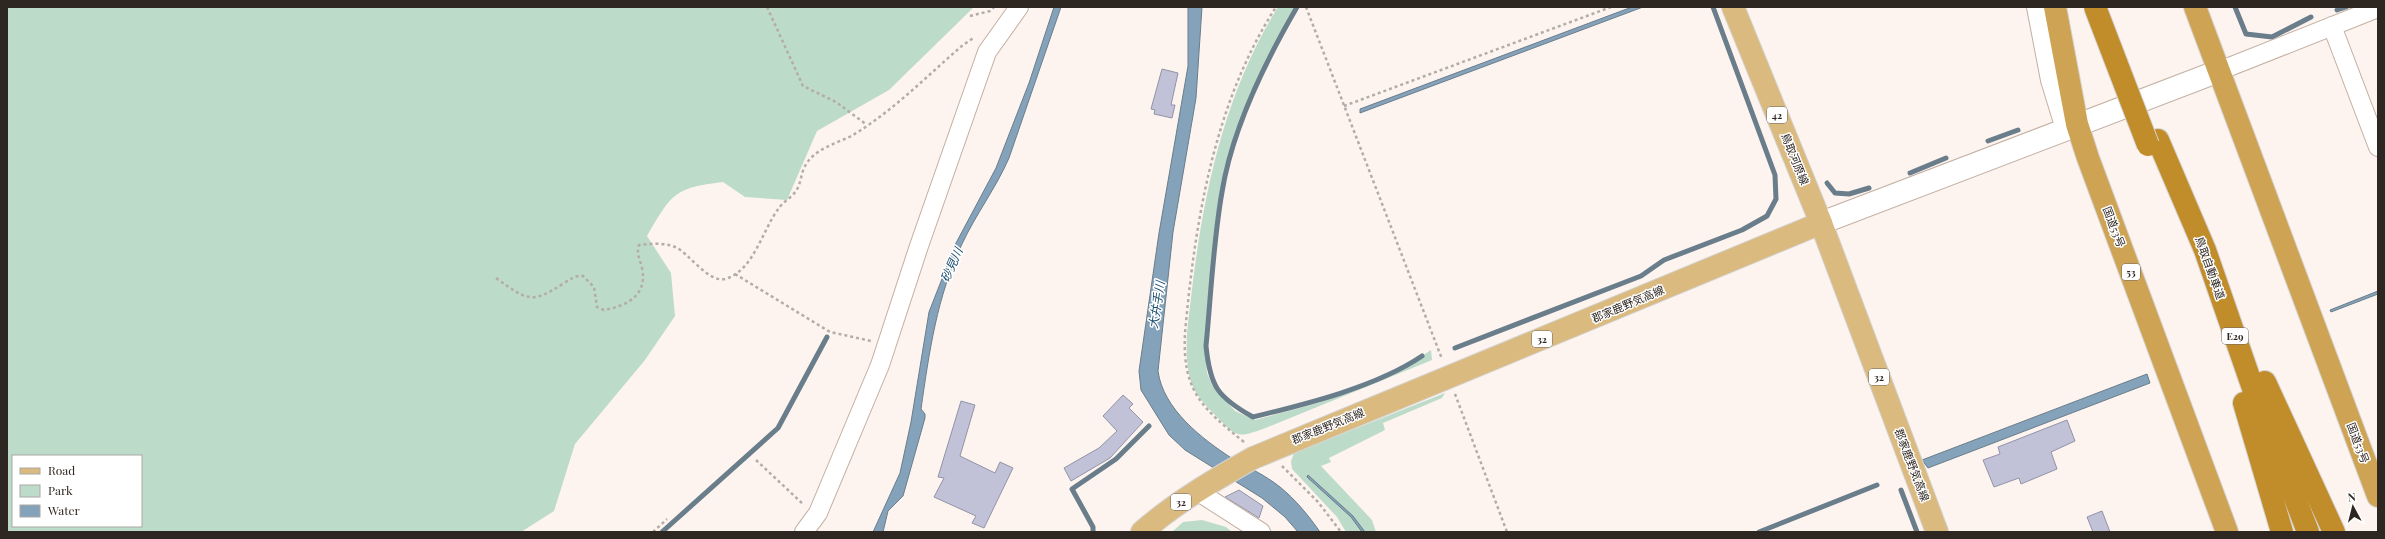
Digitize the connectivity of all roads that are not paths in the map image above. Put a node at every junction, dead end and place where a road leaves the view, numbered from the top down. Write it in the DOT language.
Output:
graph roads {
  1 [pos="1019,7"];
  2 [pos="1734,7"];
  3 [pos="2036,7"];
  4 [pos="2055,7"];
  5 [pos="2095,7"];
  6 [pos="2107,7"];
  7 [pos="2195,7"];
  8 [pos="2378,8"];
  9 [pos="2332,26"];
  10 [pos="2219,71"];
  11 [pos="2071,127"];
  12 [pos="2153,143"];
  13 [pos="2378,146"];
  14 [pos="1821,223"];
  15 [pos="2205,250"];
  16 [pos="2244,403"];
  17 [pos="1197,491"];
  18 [pos="2378,496"];
  19 [pos="804,532"];
  20 [pos="1142,532"];
  21 [pos="1261,532"];
  22 [pos="1937,532"];
  23 [pos="2227,532"];
  24 [pos="2282,532"];
  25 [pos="2292,532"];
  26 [pos="2308,532"];
  27 [pos="2334,532"];
  1 -- 19 [label="street"];
  2 -- 14 [label="main road, 鳥取河原線 / 42"];
  3 -- 11 [label="street"];
  4 -- 11 [label="highway, 国道53号 / 53"];
  5 -- 12 [label="highway, 鳥取自動車道 / E29, bridge"];
  6 -- 12 [label="highway, 鳥取自動車道 / E29"];
  7 -- 10 [label="highway, 国道53号"];
  8 -- 9 [label="street"];
  9 -- 10 [label="street"];
  9 -- 13 [label="street"];
  10 -- 11 [label="street"];
  10 -- 18 [label="highway, 国道53号"];
  11 -- 14 [label="street"];
  11 -- 23 [label="highway, 国道53号 / 53"];
  12 -- 15 [label="highway, 鳥取自動車道 / E29"];
  12 -- 16 [label="highway, 鳥取自動車道 / E29"];
  14 -- 17 [label="main road, 郡家鹿野気高線 / 32"];
  14 -- 22 [label="main road, 郡家鹿野気高線 / 32"];
  15 -- 26 [label="highway, 鳥取自動車道 / E29"];
  15 -- 27 [label="highway"];
  16 -- 24 [label="highway"];
  16 -- 25 [label="highway, 鳥取自動車道 / E29"];
  17 -- 20 [label="main road, 郡家鹿野気高線 / 32"];
  17 -- 21 [label="street"];
}
